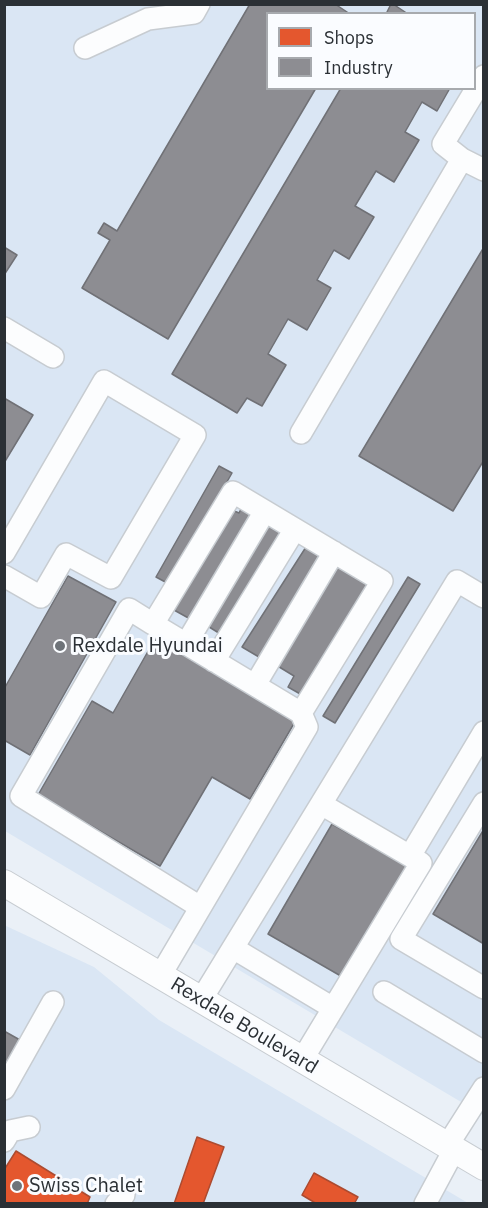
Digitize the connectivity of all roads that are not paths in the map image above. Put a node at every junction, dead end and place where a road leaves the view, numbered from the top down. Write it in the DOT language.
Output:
graph roads {
  1 [pos="199,4"];
  2 [pos="84,48"];
  3 [pos="475,90"];
  4 [pos="462,159"];
  5 [pos="483,170"];
  6 [pos="4,328"];
  7 [pos="53,357"];
  8 [pos="300,433"];
  9 [pos="265,511"];
  10 [pos="295,529"];
  11 [pos="334,552"];
  12 [pos="4,553"];
  13 [pos="4,576"];
  14 [pos="483,597"];
  15 [pos="153,624"];
  16 [pos="186,644"];
  17 [pos="214,661"];
  18 [pos="255,685"];
  19 [pos="301,713"];
  20 [pos="483,732"];
  21 [pos="483,803"];
  22 [pos="321,804"];
  23 [pos="410,856"];
  24 [pos="4,883"];
  25 [pos="200,907"];
  26 [pos="233,948"];
  27 [pos="160,976"];
  28 [pos="483,988"];
  29 [pos="384,992"];
  30 [pos="201,1000"];
  31 [pos="53,1002"];
  32 [pos="333,1008"];
  33 [pos="483,1052"];
  34 [pos="302,1060"];
  35 [pos="483,1088"];
  36 [pos="4,1089"];
  37 [pos="29,1127"];
  38 [pos="4,1141"];
  39 [pos="451,1148"];
  40 [pos="483,1167"];
  41 [pos="425,1203"];
  1 -- 2 [label="lane"];
  3 -- 4 [label="lane"];
  4 -- 5 [label="lane"];
  4 -- 8 [label="lane"];
  6 -- 7 [label="lane"];
  9 -- 10 [label="lane"];
  9 -- 15 [label="lane"];
  9 -- 16 [label="lane"];
  10 -- 11 [label="lane"];
  10 -- 17 [label="lane"];
  11 -- 18 [label="lane"];
  11 -- 19 [label="lane"];
  12 -- 13 [label="lane"];
  14 -- 22 [label="lane"];
  15 -- 16 [label="lane"];
  15 -- 25 [label="lane"];
  16 -- 17 [label="lane"];
  17 -- 18 [label="lane"];
  18 -- 19 [label="lane"];
  19 -- 25 [label="lane"];
  20 -- 23 [label="lane"];
  21 -- 28 [label="lane"];
  22 -- 23 [label="lane"];
  22 -- 26 [label="lane"];
  23 -- 32 [label="lane"];
  24 -- 27 [label="main road, Rexdale Boulevard"];
  25 -- 27 [label="lane"];
  26 -- 30 [label="lane"];
  26 -- 32 [label="lane"];
  27 -- 30 [label="main road, Rexdale Boulevard"];
  29 -- 33 [label="lane"];
  30 -- 34 [label="main road, Rexdale Boulevard"];
  31 -- 36 [label="lane"];
  32 -- 34 [label="lane"];
  34 -- 39 [label="main road, Rexdale Boulevard"];
  35 -- 39 [label="lane"];
  37 -- 38 [label="lane"];
  39 -- 40 [label="main road, Rexdale Boulevard"];
  39 -- 41 [label="lane"];
}
